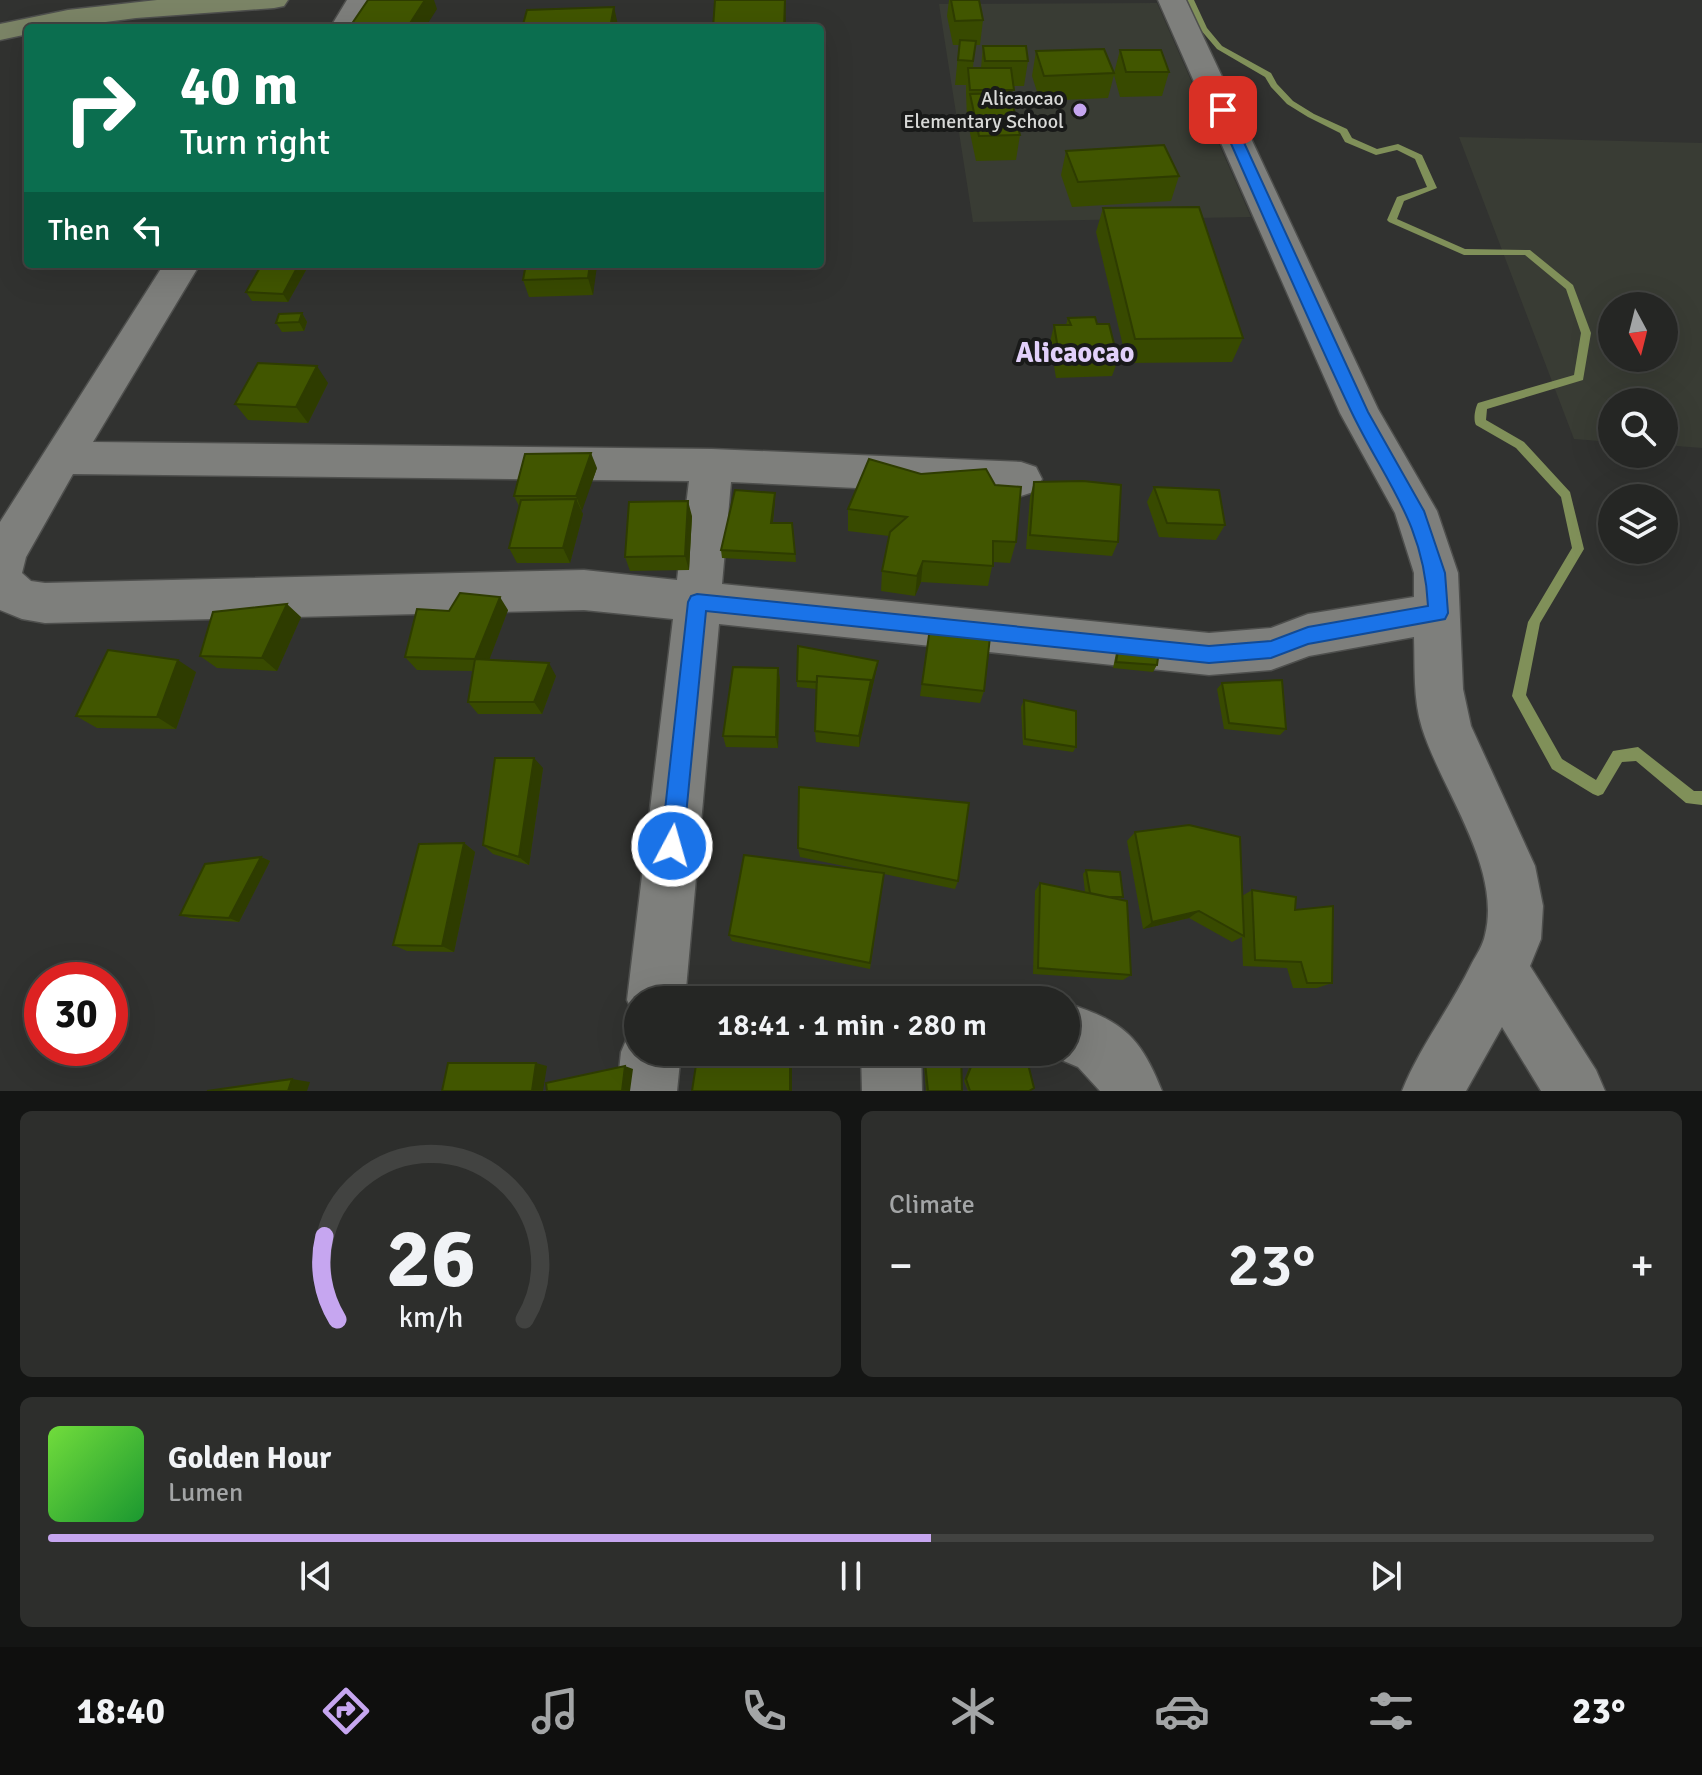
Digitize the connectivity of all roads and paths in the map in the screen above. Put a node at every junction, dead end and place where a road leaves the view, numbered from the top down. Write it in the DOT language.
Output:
graph roads {
  1 [pos="274,0"];
  2 [pos="361,0"];
  3 [pos="1172,0"];
  4 [pos="28,24"];
  5 [pos="346,24"];
  6 [pos="24,25"];
  7 [pos="0,32"];
  8 [pos="179,268"];
  9 [pos="60,458"];
  10 [pos="712,465"];
  11 [pos="1021,479"];
  12 [pos="0,574"];
  13 [pos="697,602"];
  14 [pos="1438,613"];
  15 [pos="1499,969"];
  16 [pos="663,986"];
  17 [pos="1080,1036"];
  18 [pos="651,1066"];
  19 [pos="891,1066"];
  20 [pos="647,1091"];
  21 [pos="892,1091"];
  22 [pos="1132,1091"];
  23 [pos="1432,1091"];
  24 [pos="1575,1091"];
  1 -- 4 [label="main road"];
  2 -- 5 [label="street"];
  3 -- 14 [label="street"];
  6 -- 7 [label="main road"];
  8 -- 9 [label="street"];
  9 -- 10 [label="street"];
  9 -- 12 [label="street"];
  10 -- 11 [label="street"];
  10 -- 13 [label="street"];
  12 -- 13 [label="street"];
  13 -- 14 [label="street"];
  13 -- 16 [label="street"];
  14 -- 15 [label="street"];
  15 -- 23 [label="street"];
  15 -- 24 [label="street"];
  17 -- 22 [label="street"];
  18 -- 20 [label="street"];
  19 -- 21 [label="street"];
}
